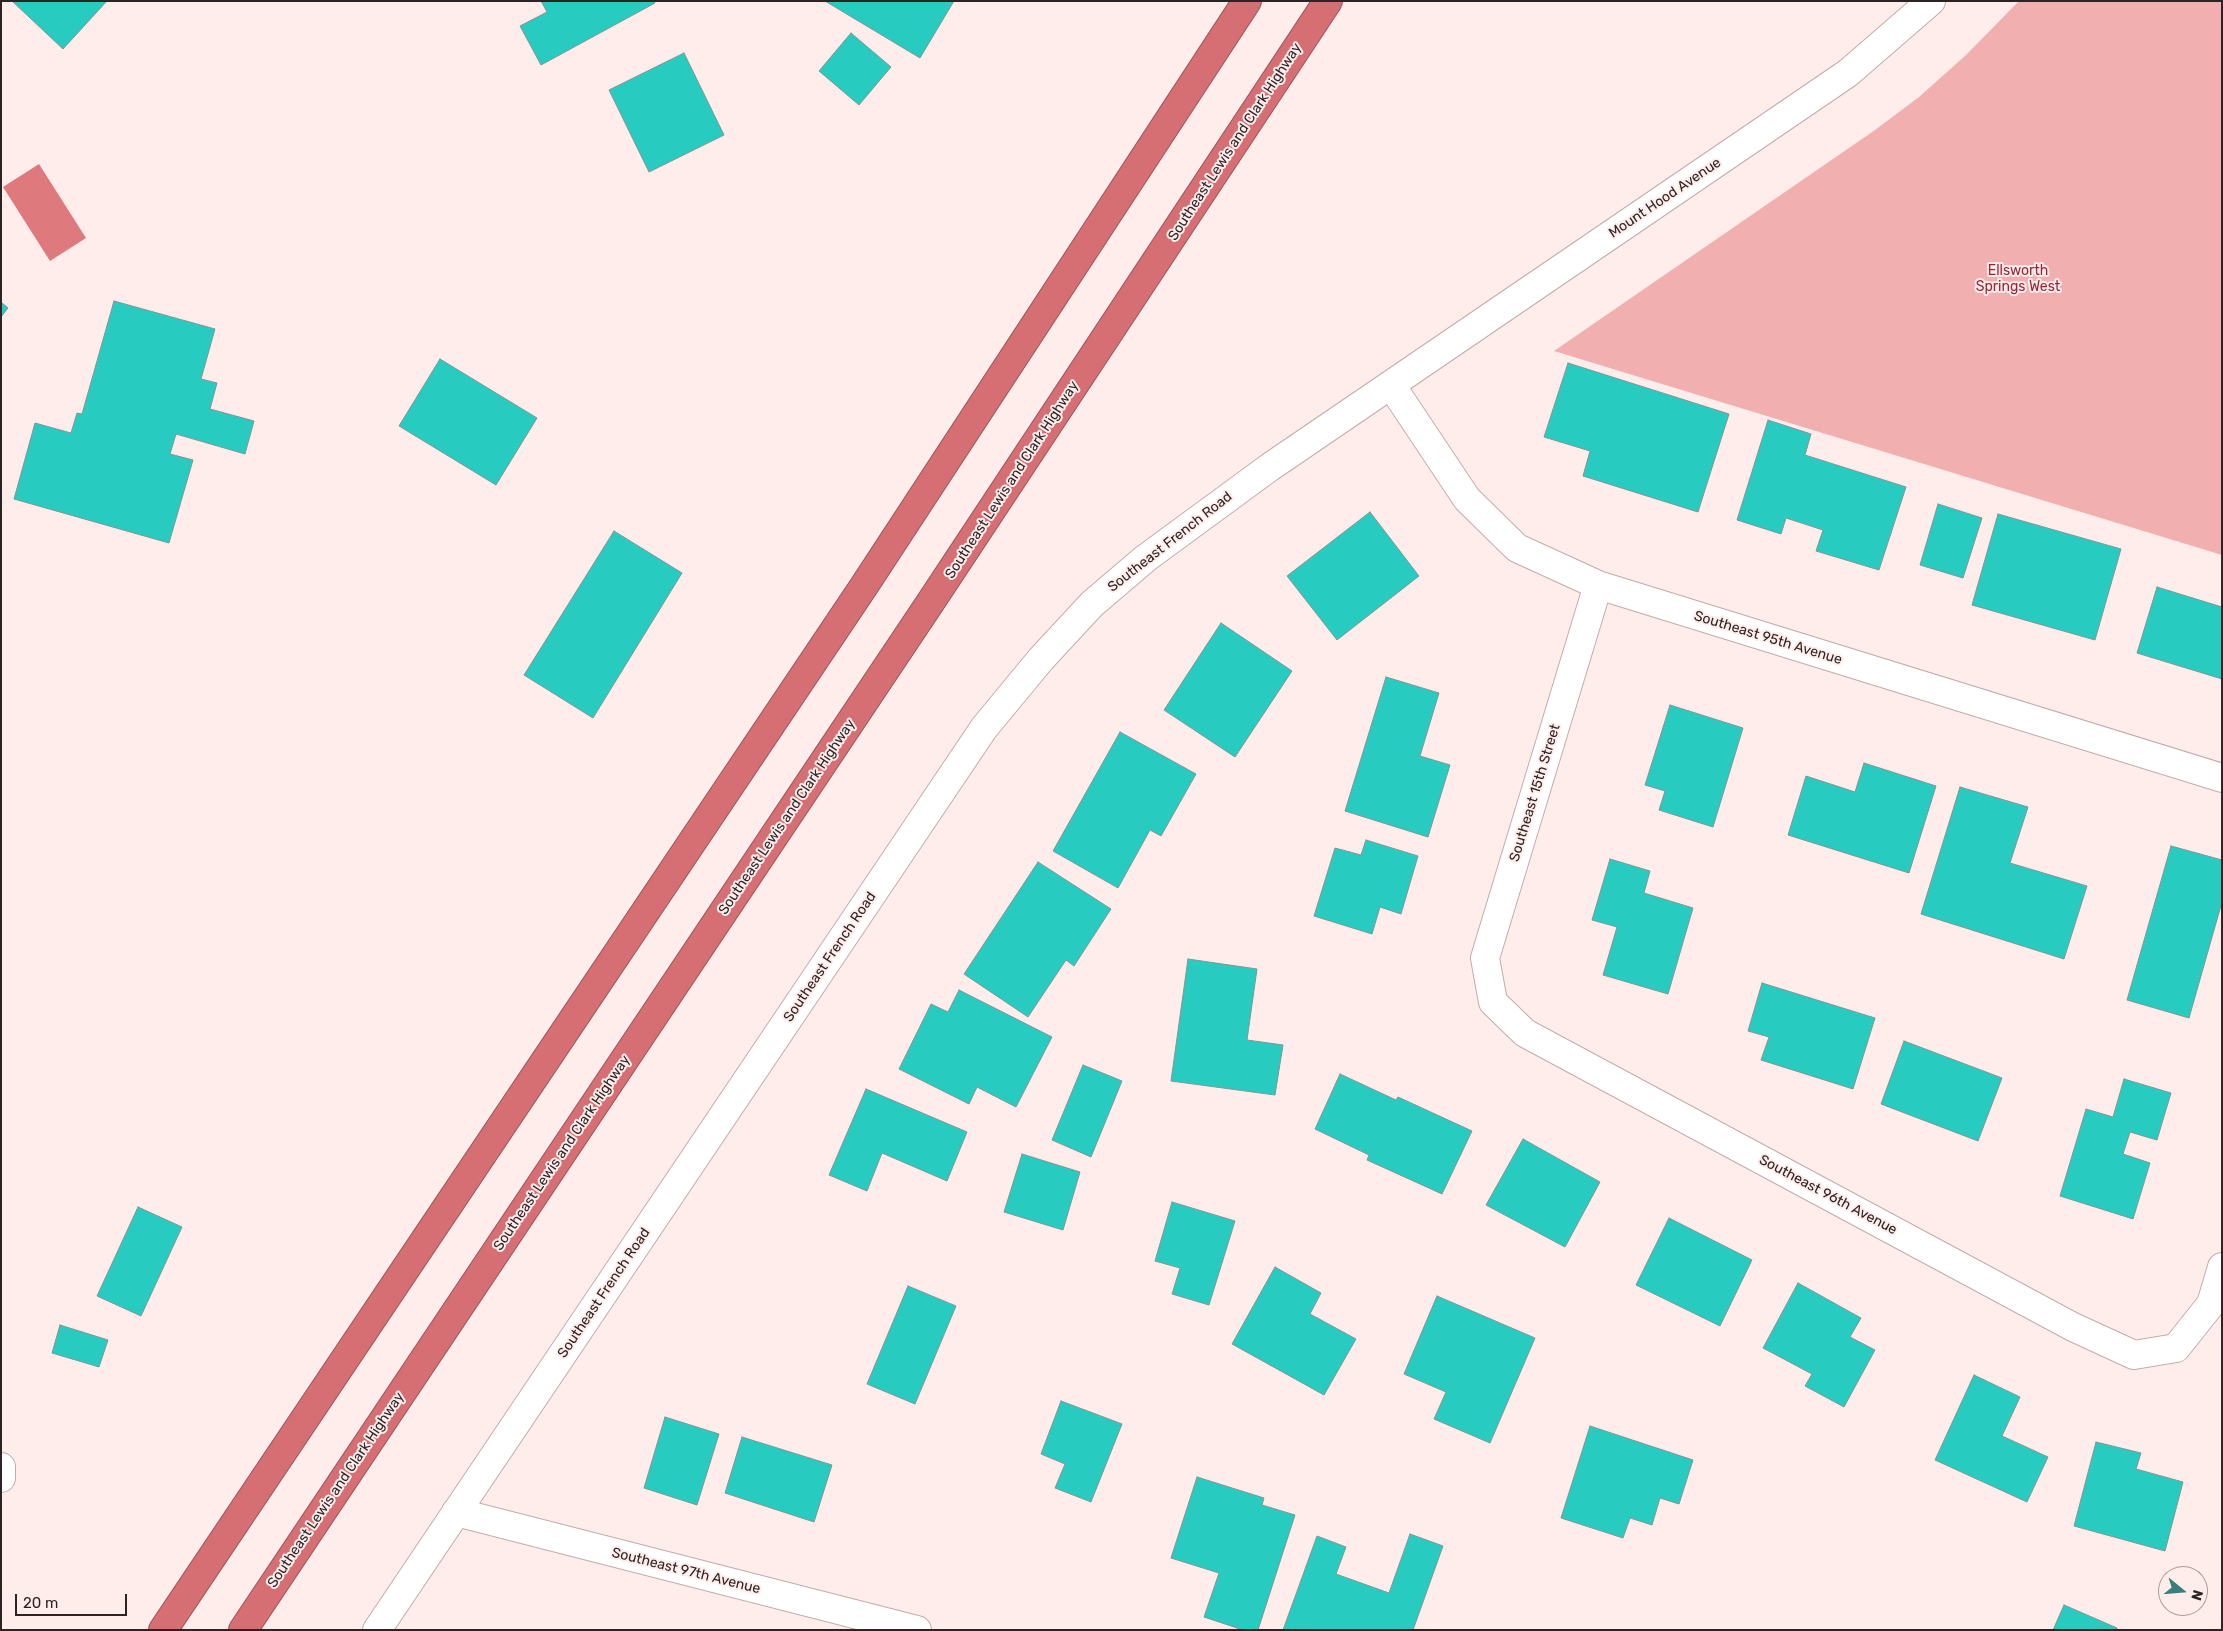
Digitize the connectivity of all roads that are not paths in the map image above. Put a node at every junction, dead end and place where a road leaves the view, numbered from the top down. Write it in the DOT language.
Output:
graph roads {
  1 [pos="1248,1"];
  2 [pos="1328,1"];
  3 [pos="1932,1"];
  4 [pos="1391,385"];
  5 [pos="1598,585"];
  6 [pos="2222,778"];
  7 [pos="1493,1002"];
  8 [pos="2222,1268"];
  9 [pos="1,1467"];
  10 [pos="1,1478"];
  11 [pos="456,1512"];
  12 [pos="903,1628"];
  13 [pos="163,1630"];
  14 [pos="242,1630"];
  15 [pos="377,1630"];
  1 -- 13 [label="highway"];
  2 -- 14 [label="highway, Southeast Lewis and Clark Highway"];
  3 -- 4 [label="street, Mount Hood Avenue"];
  4 -- 5 [label="street, Southeast 95th Avenue"];
  4 -- 11 [label="street, Southeast French Road"];
  5 -- 6 [label="street, Southeast 95th Avenue"];
  5 -- 7 [label="street, Southeast 15th Street"];
  7 -- 8 [label="street, Southeast 96th Avenue"];
  9 -- 10 [label="street"];
  11 -- 12 [label="street, Southeast 97th Avenue"];
  11 -- 15 [label="street, Southeast French Road"];
}
